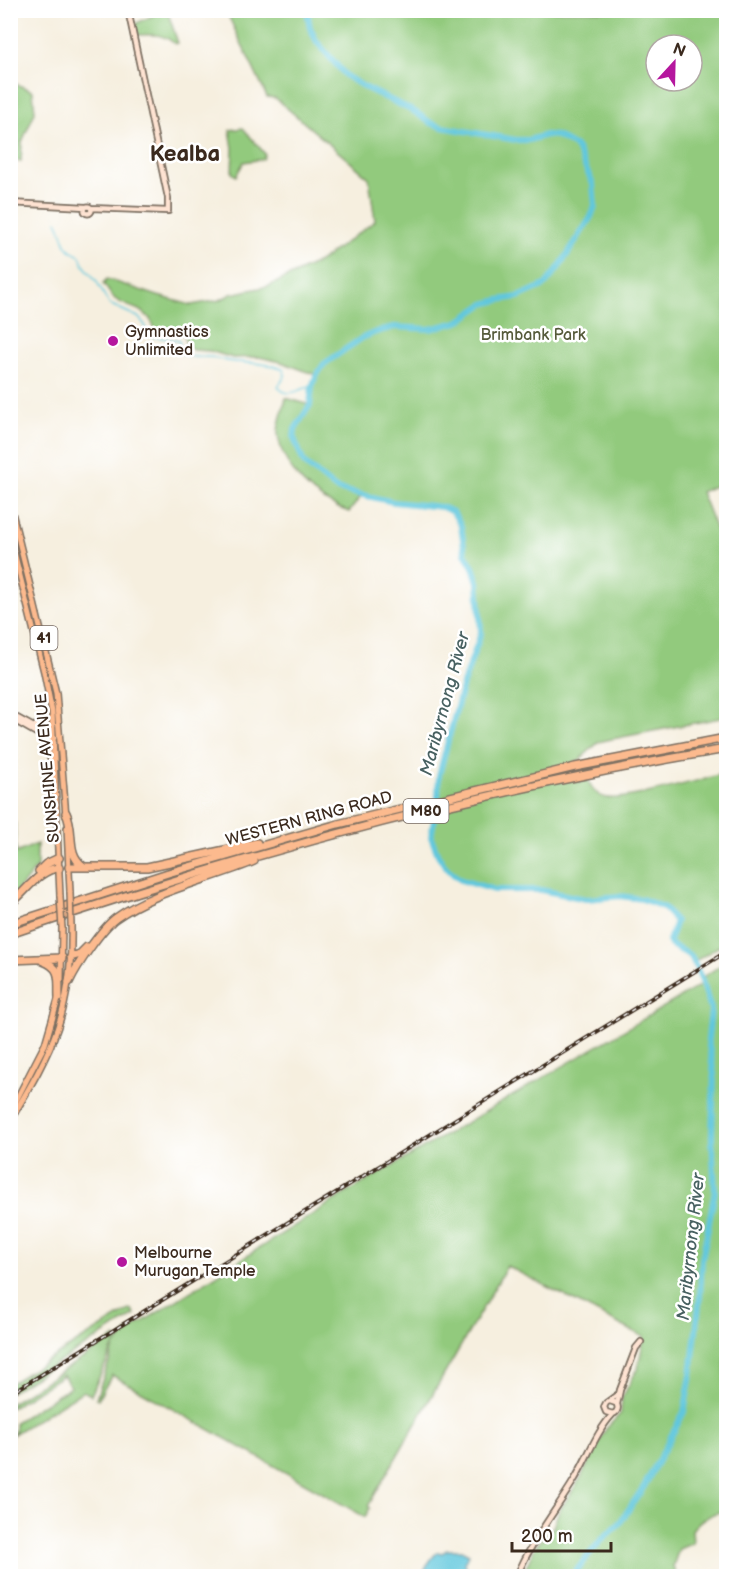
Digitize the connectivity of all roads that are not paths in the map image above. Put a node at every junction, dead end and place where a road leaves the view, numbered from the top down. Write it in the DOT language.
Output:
graph roads {
  1 [pos="128,10"];
  2 [pos="10,204"];
  3 [pos="10,504"];
  4 [pos="10,536"];
  5 [pos="31,591"];
  6 [pos="33,625"];
  7 [pos="12,716"];
  8 [pos="53,726"];
  9 [pos="44,738"];
  10 [pos="726,738"];
  11 [pos="54,741"];
  12 [pos="61,745"];
  13 [pos="726,749"];
  14 [pos="55,774"];
  15 [pos="66,813"];
  16 [pos="265,843"];
  17 [pos="276,851"];
  18 [pos="59,858"];
  19 [pos="69,867"];
  20 [pos="84,867"];
  21 [pos="59,868"];
  22 [pos="21,895"];
  23 [pos="10,904"];
  24 [pos="10,924"];
  25 [pos="107,926"];
  26 [pos="10,934"];
  27 [pos="71,957"];
  28 [pos="62,958"];
  29 [pos="10,960"];
  30 [pos="40,960"];
  31 [pos="69,982"];
  32 [pos="63,998"];
  33 [pos="53,1034"];
  34 [pos="10,1113"];
  35 [pos="10,1121"];
  36 [pos="641,1342"];
  37 [pos="620,1390"];
  38 [pos="610,1401"];
  39 [pos="617,1404"];
  40 [pos="605,1411"];
  41 [pos="613,1414"];
  42 [pos="601,1430"];
  43 [pos="517,1576"];
  1 -- 2 [label="street"];
  3 -- 5 [label="main road, SUNSHINE AVENUE / 41"];
  4 -- 6 [label="main road, SUNSHINE AVENUE / 41"];
  5 -- 6 [label="main road"];
  5 -- 12 [label="main road, SUNSHINE AVENUE / 41"];
  6 -- 8 [label="main road, SUNSHINE AVENUE / 41"];
  7 -- 8 [label="street"];
  7 -- 9 [label="street"];
  7 -- 11 [label="street"];
  8 -- 11 [label="main road, SUNSHINE AVENUE / 41"];
  9 -- 11 [label="street"];
  9 -- 14 [label="street"];
  10 -- 16 [label="highway, WESTERN RING ROAD / M80"];
  11 -- 12 [label="main road"];
  11 -- 14 [label="main road, SUNSHINE AVENUE / 41"];
  12 -- 15 [label="main road, SUNSHINE AVENUE / 41"];
  13 -- 17 [label="highway, WESTERN RING ROAD / M80"];
  14 -- 18 [label="main road, SUNSHINE AVENUE / 41"];
  15 -- 19 [label="main road, SUNSHINE AVENUE / 41"];
  15 -- 20 [label="highway"];
  16 -- 20 [label="highway"];
  16 -- 24 [label="highway, WESTERN RING ROAD"];
  17 -- 25 [label="highway"];
  17 -- 26 [label="highway, WESTERN RING ROAD / M80"];
  18 -- 21 [label="main road, SUNSHINE AVENUE / 41"];
  18 -- 22 [label="highway"];
  19 -- 20 [label="highway"];
  19 -- 21 [label="main road"];
  19 -- 27 [label="main road, SUNSHINE AVENUE / 41, bridge"];
  21 -- 22 [label="highway"];
  21 -- 28 [label="main road, SUNSHINE AVENUE / 41, bridge"];
  22 -- 23 [label="highway"];
  25 -- 27 [label="highway"];
  25 -- 31 [label="highway"];
  27 -- 28 [label="main road"];
  27 -- 31 [label="main road, SUNSHINE AVENUE / 41"];
  28 -- 30 [label="highway"];
  28 -- 32 [label="main road, SUNSHINE AVENUE / 41"];
  29 -- 30 [label="highway"];
  30 -- 32 [label="highway"];
  31 -- 32 [label="main road, SUNSHINE AVENUE / 41"];
  32 -- 33 [label="main road, 41"];
  32 -- 33 [label="main road, SUNSHINE AVENUE / 41"];
  33 -- 34 [label="main road, 41"];
  33 -- 35 [label="main road, 41"];
  36 -- 37 [label="street"];
  37 -- 38 [label="street"];
  37 -- 39 [label="street"];
  38 -- 39 [label="street"];
  38 -- 40 [label="street"];
  39 -- 41 [label="street"];
  40 -- 41 [label="street"];
  40 -- 42 [label="street"];
  41 -- 42 [label="street"];
  42 -- 43 [label="street"];
}
